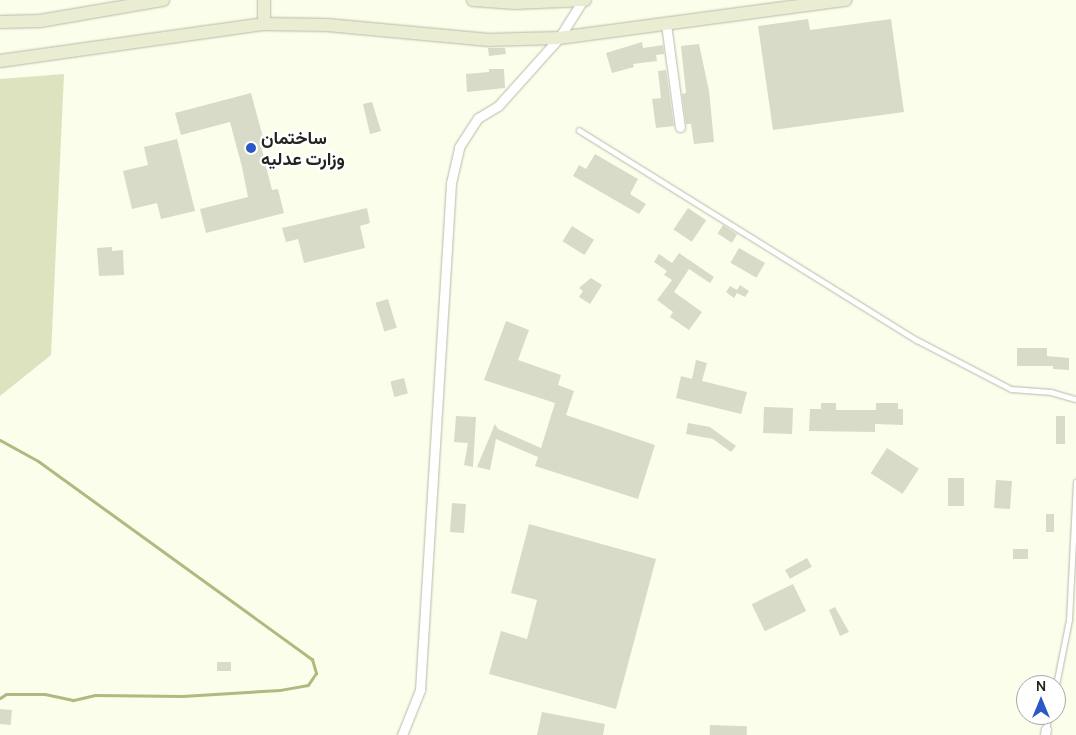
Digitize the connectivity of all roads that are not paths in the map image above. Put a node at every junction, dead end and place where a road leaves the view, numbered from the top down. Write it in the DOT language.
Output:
graph roads {
  1 [pos="162,0"];
  2 [pos="264,0"];
  3 [pos="473,0"];
  4 [pos="584,0"];
  5 [pos="845,0"];
  6 [pos="0,22"];
  7 [pos="264,24"];
  8 [pos="666,24"];
  9 [pos="559,38"];
  10 [pos="0,61"];
  11 [pos="680,127"];
  12 [pos="579,130"];
  13 [pos="1076,399"];
  14 [pos="1076,482"];
  15 [pos="1058,675"];
  16 [pos="402,735"];
  1 -- 6 [label="street"];
  2 -- 7 [label="street"];
  3 -- 4 [label="street"];
  4 -- 9 [label="street"];
  5 -- 8 [label="street"];
  7 -- 9 [label="street"];
  7 -- 10 [label="street"];
  8 -- 9 [label="street"];
  8 -- 11 [label="street"];
  9 -- 16 [label="street"];
  12 -- 13 [label="lane"];
  14 -- 15 [label="lane"];
}
